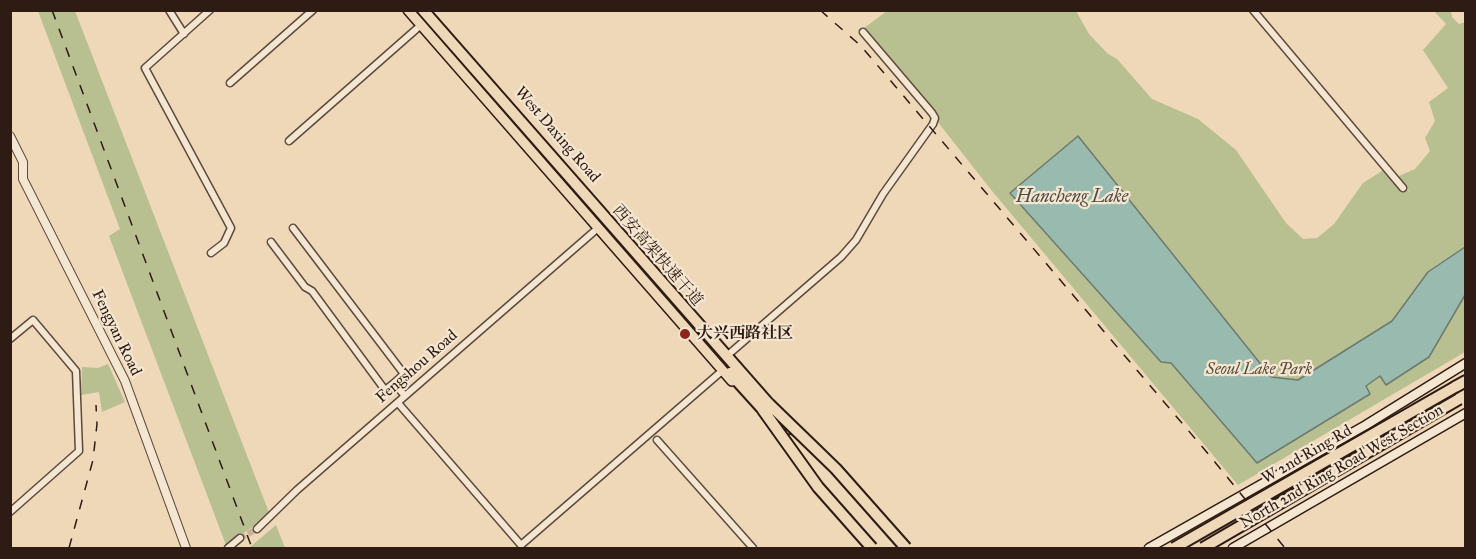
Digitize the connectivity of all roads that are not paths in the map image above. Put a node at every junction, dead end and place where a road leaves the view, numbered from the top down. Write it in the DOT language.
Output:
graph roads {
  1 [pos="169,10"];
  2 [pos="210,10"];
  3 [pos="313,10"];
  4 [pos="408,10"];
  5 [pos="415,10"];
  6 [pos="423,10"];
  7 [pos="429,10"];
  8 [pos="1253,10"];
  9 [pos="421,25"];
  10 [pos="863,32"];
  11 [pos="184,34"];
  12 [pos="230,83"];
  13 [pos="10,136"];
  14 [pos="289,141"];
  15 [pos="1403,188"];
  16 [pos="293,228"];
  17 [pos="598,228"];
  18 [pos="271,242"];
  19 [pos="211,253"];
  20 [pos="10,339"];
  21 [pos="729,354"];
  22 [pos="1466,363"];
  23 [pos="723,370"];
  24 [pos="1466,381"];
  25 [pos="394,383"];
  26 [pos="405,396"];
  27 [pos="1462,397"];
  28 [pos="398,403"];
  29 [pos="766,407"];
  30 [pos="1466,412"];
  31 [pos="657,440"];
  32 [pos="10,512"];
  33 [pos="257,530"];
  34 [pos="240,538"];
  35 [pos="522,547"];
  36 [pos="876,548"];
  37 [pos="186,549"];
  38 [pos="228,549"];
  39 [pos="753,549"];
  40 [pos="892,549"];
  41 [pos="900,549"];
  42 [pos="906,549"];
  43 [pos="1149,549"];
  44 [pos="1174,549"];
  45 [pos="1203,549"];
  46 [pos="1233,549"];
  1 -- 11 [label="street"];
  2 -- 11 [label="street"];
  3 -- 12 [label="street"];
  4 -- 9 [label="main road, West Daxing Road"];
  5 -- 29 [label="highway, 西安高架快速干道"];
  6 -- 29 [label="highway, 西安高架快速干道"];
  7 -- 21 [label="main road, West Daxing Road"];
  8 -- 15 [label="street"];
  9 -- 14 [label="street"];
  9 -- 17 [label="main road, West Daxing Road"];
  10 -- 21 [label="street"];
  11 -- 19 [label="street"];
  13 -- 37 [label="street, Fengyan Road"];
  16 -- 25 [label="street"];
  17 -- 23 [label="main road, West Daxing Road"];
  17 -- 26 [label="street, Fengshou Road"];
  18 -- 25 [label="street"];
  20 -- 32 [label="street"];
  21 -- 41 [label="main road, West Daxing Road"];
  22 -- 43 [label="main road, North 2nd Ring Road West Section"];
  23 -- 35 [label="street"];
  23 -- 36 [label="main road, West Daxing Road"];
  24 -- 44 [label="highway, W 2nd Ring Rd, bridge"];
  25 -- 26 [label="street"];
  26 -- 28 [label="street, Fengshou Road"];
  27 -- 45 [label="highway, W 2nd Ring Rd, bridge"];
  28 -- 33 [label="street, Fengshou Road"];
  28 -- 35 [label="street"];
  29 -- 36 [label="highway, bridge"];
  29 -- 40 [label="highway, 西安高架快速干道, bridge"];
  29 -- 42 [label="highway, bridge"];
  30 -- 46 [label="main road, North 2nd Ring Road West Section"];
  31 -- 39 [label="street"];
  34 -- 38 [label="street"];
}
